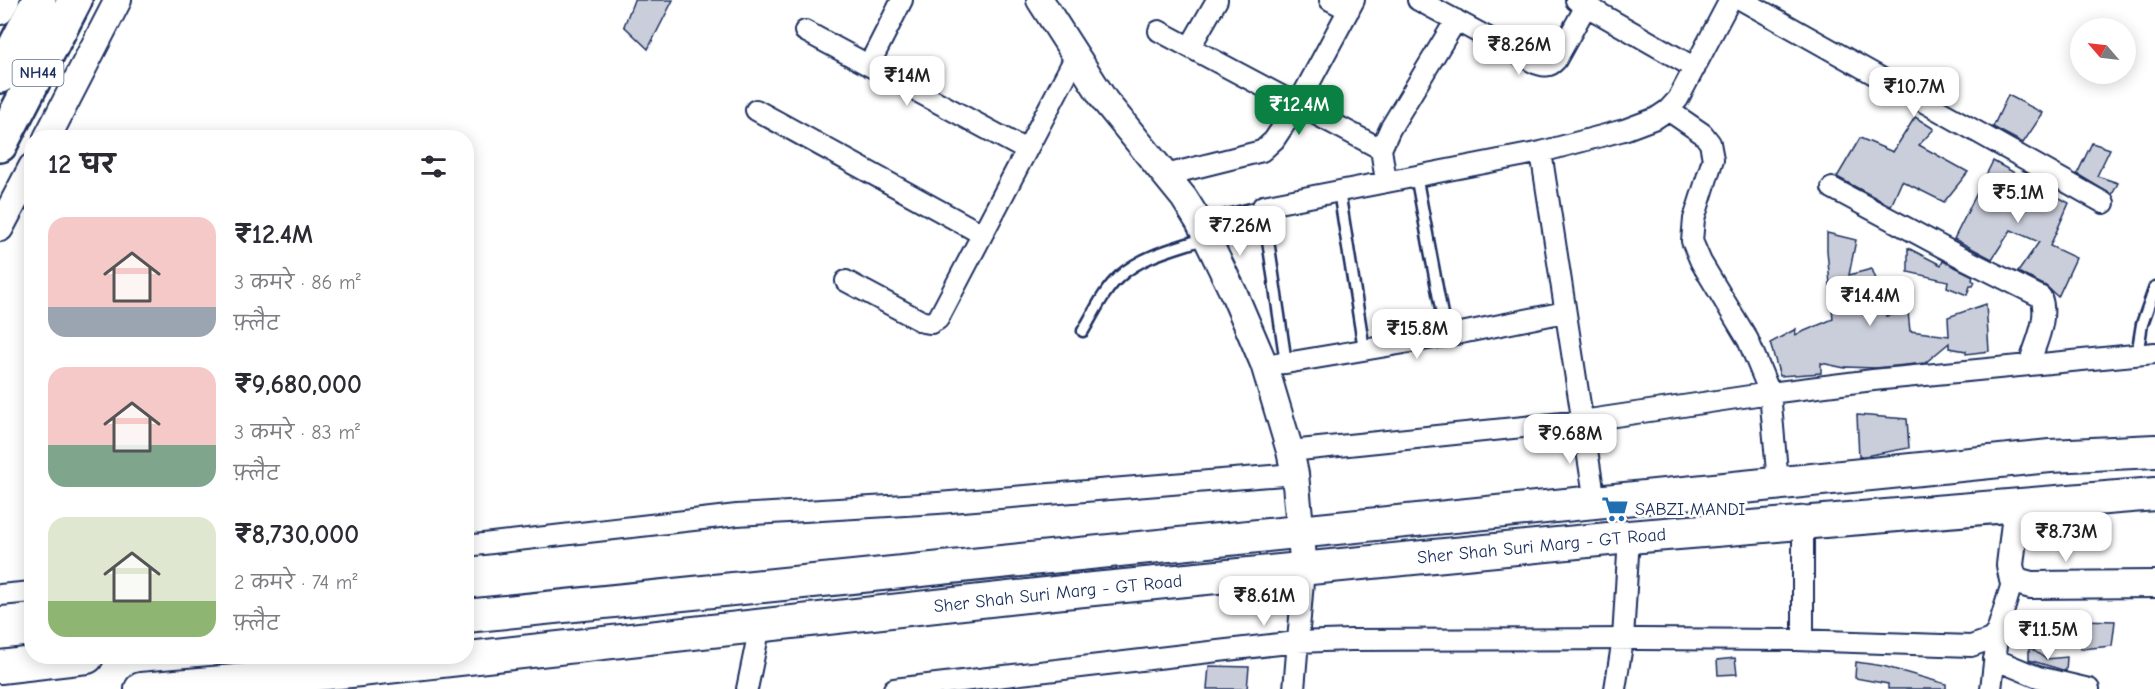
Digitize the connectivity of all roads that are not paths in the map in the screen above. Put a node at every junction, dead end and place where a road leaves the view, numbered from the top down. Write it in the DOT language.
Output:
graph roads {
  1 [pos="6,0"];
  2 [pos="39,0"];
  3 [pos="75,0"];
  4 [pos="118,0"];
  5 [pos="902,0"];
  6 [pos="1040,0"];
  7 [pos="1217,0"];
  8 [pos="1330,0"];
  9 [pos="1418,0"];
  10 [pos="1730,0"];
  11 [pos="1742,0"];
  12 [pos="1581,3"];
  13 [pos="1352,5"];
  14 [pos="0,11"];
  15 [pos="1456,20"];
  16 [pos="1159,31"];
  17 [pos="806,32"];
  18 [pos="1190,47"];
  19 [pos="1076,56"];
  20 [pos="869,65"];
  21 [pos="1695,68"];
  22 [pos="0,76"];
  23 [pos="1298,104"];
  24 [pos="1668,110"];
  25 [pos="756,111"];
  26 [pos="51,130"];
  27 [pos="0,145"];
  28 [pos="1382,149"];
  29 [pos="1026,150"];
  30 [pos="1541,152"];
  31 [pos="1166,175"];
  32 [pos="1416,175"];
  33 [pos="1386,181"];
  34 [pos="24,182"];
  35 [pos="1832,188"];
  36 [pos="1339,191"];
  37 [pos="2104,203"];
  38 [pos="1263,206"];
  39 [pos="0,228"];
  40 [pos="1202,230"];
  41 [pos="982,234"];
  42 [pos="846,281"];
  43 [pos="2155,287"];
  44 [pos="1566,312"];
  45 [pos="1083,331"];
  46 [pos="1446,336"];
  47 [pos="1364,349"];
  48 [pos="2146,354"];
  49 [pos="1275,363"];
  50 [pos="2029,365"];
  51 [pos="1770,393"];
  52 [pos="1582,421"];
  53 [pos="2155,451"];
  54 [pos="1292,463"];
  55 [pos="1778,483"];
  56 [pos="2155,494"];
  57 [pos="1595,502"];
  58 [pos="2017,506"];
  59 [pos="1803,524"];
  60 [pos="1299,532"];
  61 [pos="1629,537"];
  62 [pos="474,545"];
  63 [pos="1304,569"];
  64 [pos="2013,580"];
  65 [pos="2155,584"];
  66 [pos="24,593"];
  67 [pos="0,595"];
  68 [pos="474,615"];
  69 [pos="760,626"];
  70 [pos="1997,632"];
  71 [pos="1623,639"];
  72 [pos="1803,640"];
  73 [pos="1297,642"];
  74 [pos="1994,659"];
  75 [pos="26,664"];
  76 [pos="474,664"];
  77 [pos="474,664"];
  78 [pos="0,667"];
  79 [pos="353,680"];
  80 [pos="957,685"];
  81 [pos="141,689"];
  82 [pos="747,689"];
  83 [pos="894,689"];
  84 [pos="1294,689"];
  85 [pos="1615,689"];
  86 [pos="1991,689"];
  87 [pos="2089,689"];
  1 -- 14 [label="street"];
  2 -- 22 [label="highway, NH44"];
  3 -- 27 [label="highway, NH44"];
  4 -- 26 [label="street"];
  5 -- 20 [label="street"];
  6 -- 19 [label="street"];
  7 -- 18 [label="street"];
  8 -- 13 [label="street"];
  9 -- 15 [label="street"];
  10 -- 21 [label="street"];
  11 -- 37 [label="street"];
  12 -- 15 [label="street"];
  12 -- 21 [label="street"];
  13 -- 23 [label="street"];
  15 -- 28 [label="street"];
  16 -- 18 [label="street"];
  17 -- 20 [label="street"];
  18 -- 23 [label="street"];
  19 -- 29 [label="street"];
  19 -- 31 [label="street"];
  20 -- 29 [label="street"];
  21 -- 24 [label="street"];
  23 -- 28 [label="street"];
  23 -- 31 [label="street"];
  24 -- 30 [label="street"];
  24 -- 51 [label="street"];
  25 -- 41 [label="street"];
  28 -- 33 [label="street"];
  29 -- 41 [label="street"];
  30 -- 32 [label="street"];
  30 -- 44 [label="street"];
  31 -- 40 [label="street"];
  32 -- 33 [label="street"];
  32 -- 46 [label="lane"];
  33 -- 36 [label="street"];
  34 -- 39 [label="street"];
  35 -- 50 [label="street"];
  36 -- 38 [label="street"];
  36 -- 47 [label="lane"];
  38 -- 40 [label="lane"];
  38 -- 49 [label="lane"];
  40 -- 45 [label="lane"];
  40 -- 49 [label="street"];
  41 -- 42 [label="street"];
  43 -- 48 [label="lane"];
  44 -- 46 [label="street"];
  44 -- 52 [label="street"];
  46 -- 47 [label="street"];
  47 -- 49 [label="street"];
  48 -- 50 [label="street"];
  49 -- 54 [label="street"];
  50 -- 51 [label="street"];
  51 -- 52 [label="street"];
  51 -- 55 [label="street"];
  52 -- 54 [label="street"];
  52 -- 57 [label="street"];
  53 -- 55 [label="main road, Sher Shah Suri Marg - GT Road"];
  54 -- 60 [label="street"];
  54 -- 62 [label="street"];
  55 -- 57 [label="main road, Sher Shah Suri Marg - GT Road"];
  56 -- 58 [label="main road, Sher Shah Suri Marg - GT Road"];
  57 -- 60 [label="main road, Sher Shah Suri Marg - GT Road"];
  58 -- 59 [label="main road, Sher Shah Suri Marg - GT Road"];
  58 -- 64 [label="street"];
  59 -- 61 [label="main road, Sher Shah Suri Marg - GT Road"];
  59 -- 72 [label="street"];
  60 -- 63 [label="street"];
  60 -- 68 [label="main road, Sher Shah Suri Marg - GT Road"];
  61 -- 63 [label="main road, Sher Shah Suri Marg - GT Road"];
  61 -- 71 [label="street"];
  63 -- 69 [label="main road, Sher Shah Suri Marg - GT Road"];
  63 -- 73 [label="street"];
  64 -- 65 [label="street"];
  64 -- 70 [label="street"];
  66 -- 67 [label="street"];
  69 -- 76 [label="main road, Sher Shah Suri Marg - GT Road"];
  69 -- 82 [label="street"];
  70 -- 72 [label="street"];
  70 -- 74 [label="street"];
  71 -- 72 [label="street"];
  71 -- 73 [label="street"];
  71 -- 85 [label="street"];
  73 -- 80 [label="street"];
  73 -- 84 [label="street"];
  74 -- 86 [label="street"];
  74 -- 87 [label="street"];
  75 -- 78 [label="main road"];
  77 -- 79 [label="main road, Sher Shah Suri Marg - GT Road"];
  79 -- 81 [label="main road, Sher Shah Suri Marg - GT Road"];
  80 -- 83 [label="street"];
}
